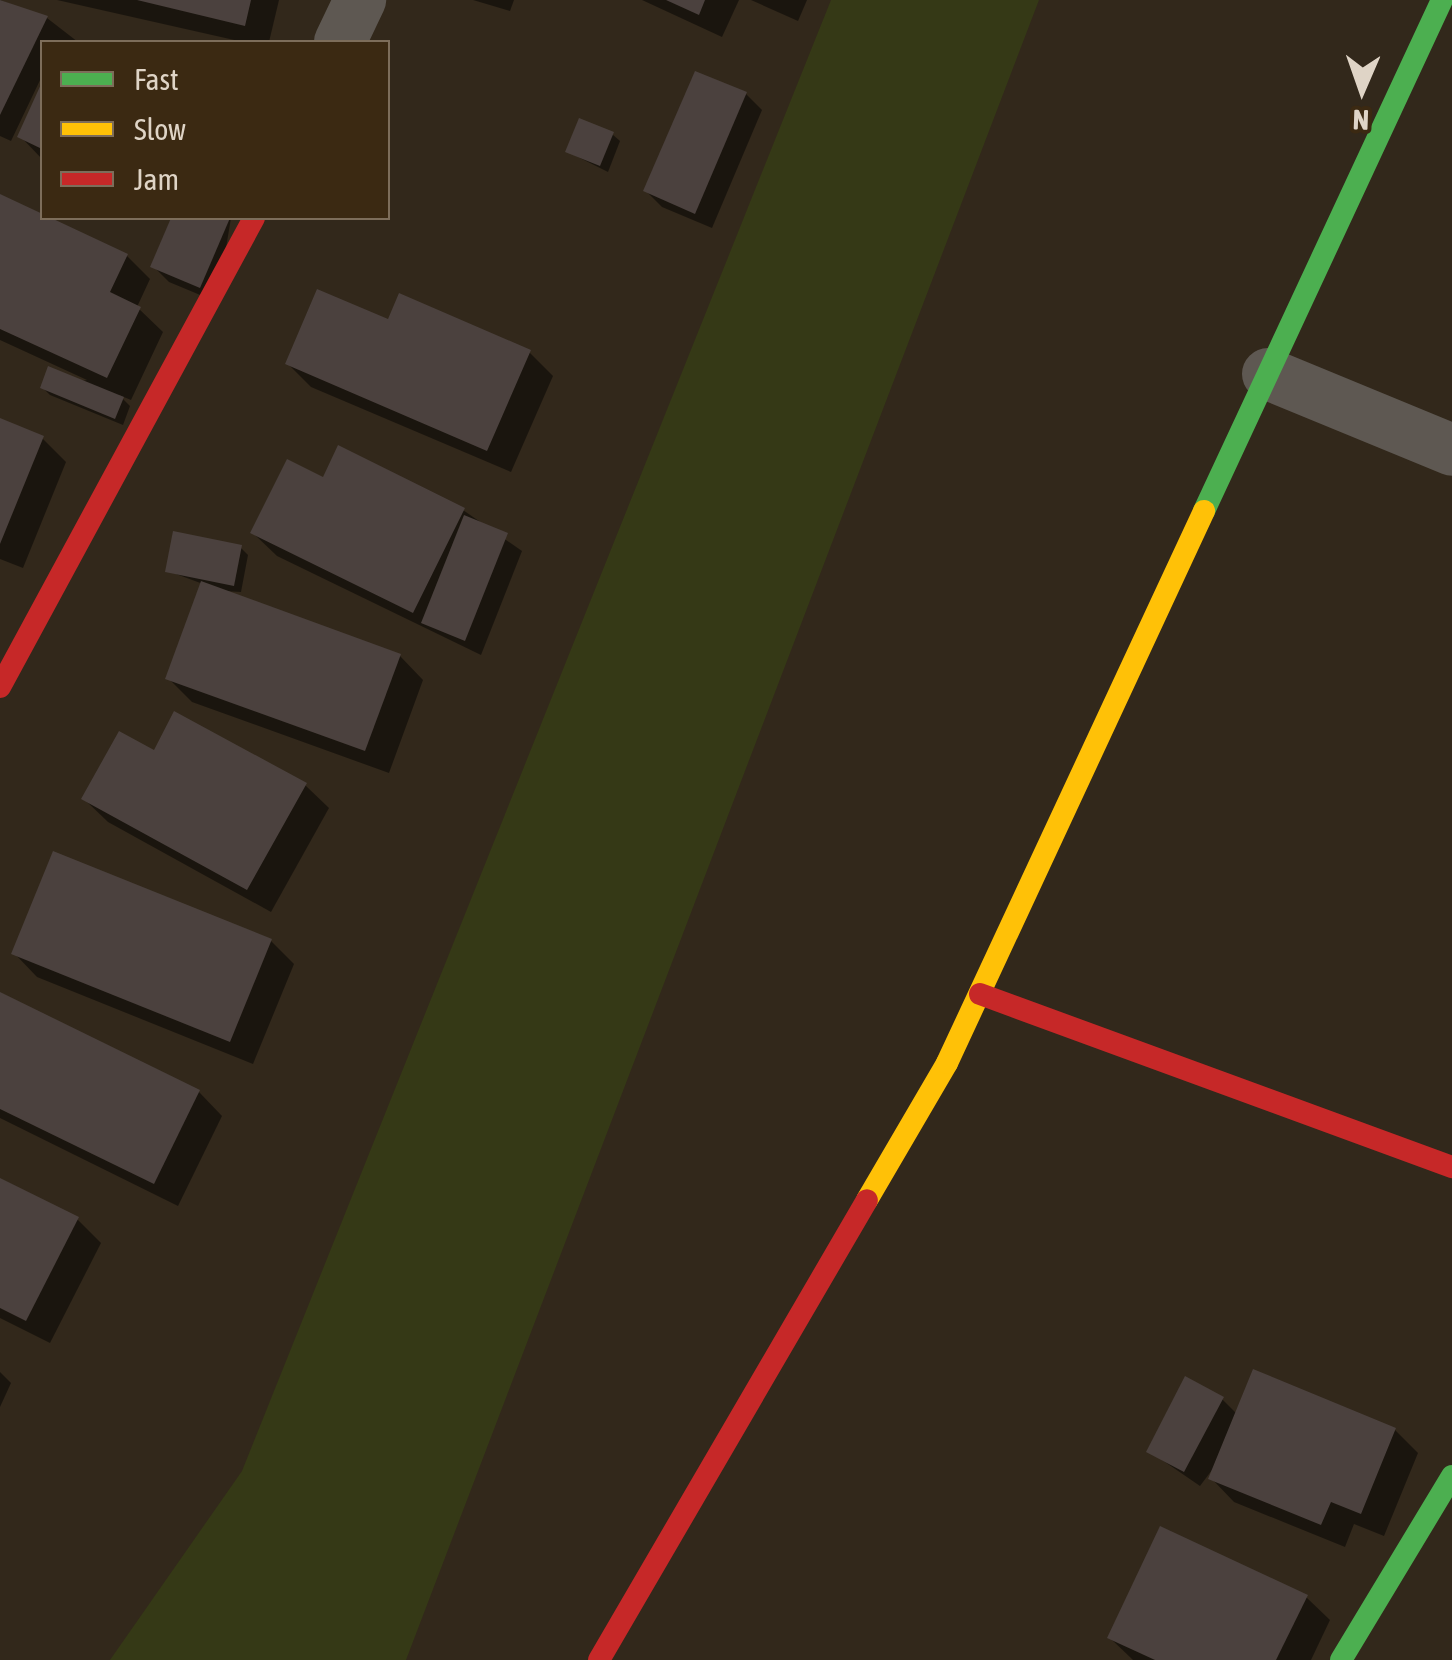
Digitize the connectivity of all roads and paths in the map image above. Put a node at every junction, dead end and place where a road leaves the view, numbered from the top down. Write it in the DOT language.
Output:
graph roads {
  1 [pos="360,0"];
  2 [pos="1442,0"];
  3 [pos="341,40"];
  4 [pos="253,220"];
  5 [pos="1268,374"];
  6 [pos="1452,450"];
  7 [pos="0,687"];
  8 [pos="980,994"];
  9 [pos="1452,1168"];
  10 [pos="1452,1476"];
  11 [pos="599,1660"];
  12 [pos="1341,1660"];
  1 -- 3 [label="street"];
  2 -- 5 [label="street"];
  4 -- 7 [label="street"];
  5 -- 6 [label="street"];
  5 -- 8 [label="street"];
  8 -- 9 [label="street"];
  8 -- 11 [label="street"];
  10 -- 12 [label="street"];
}
